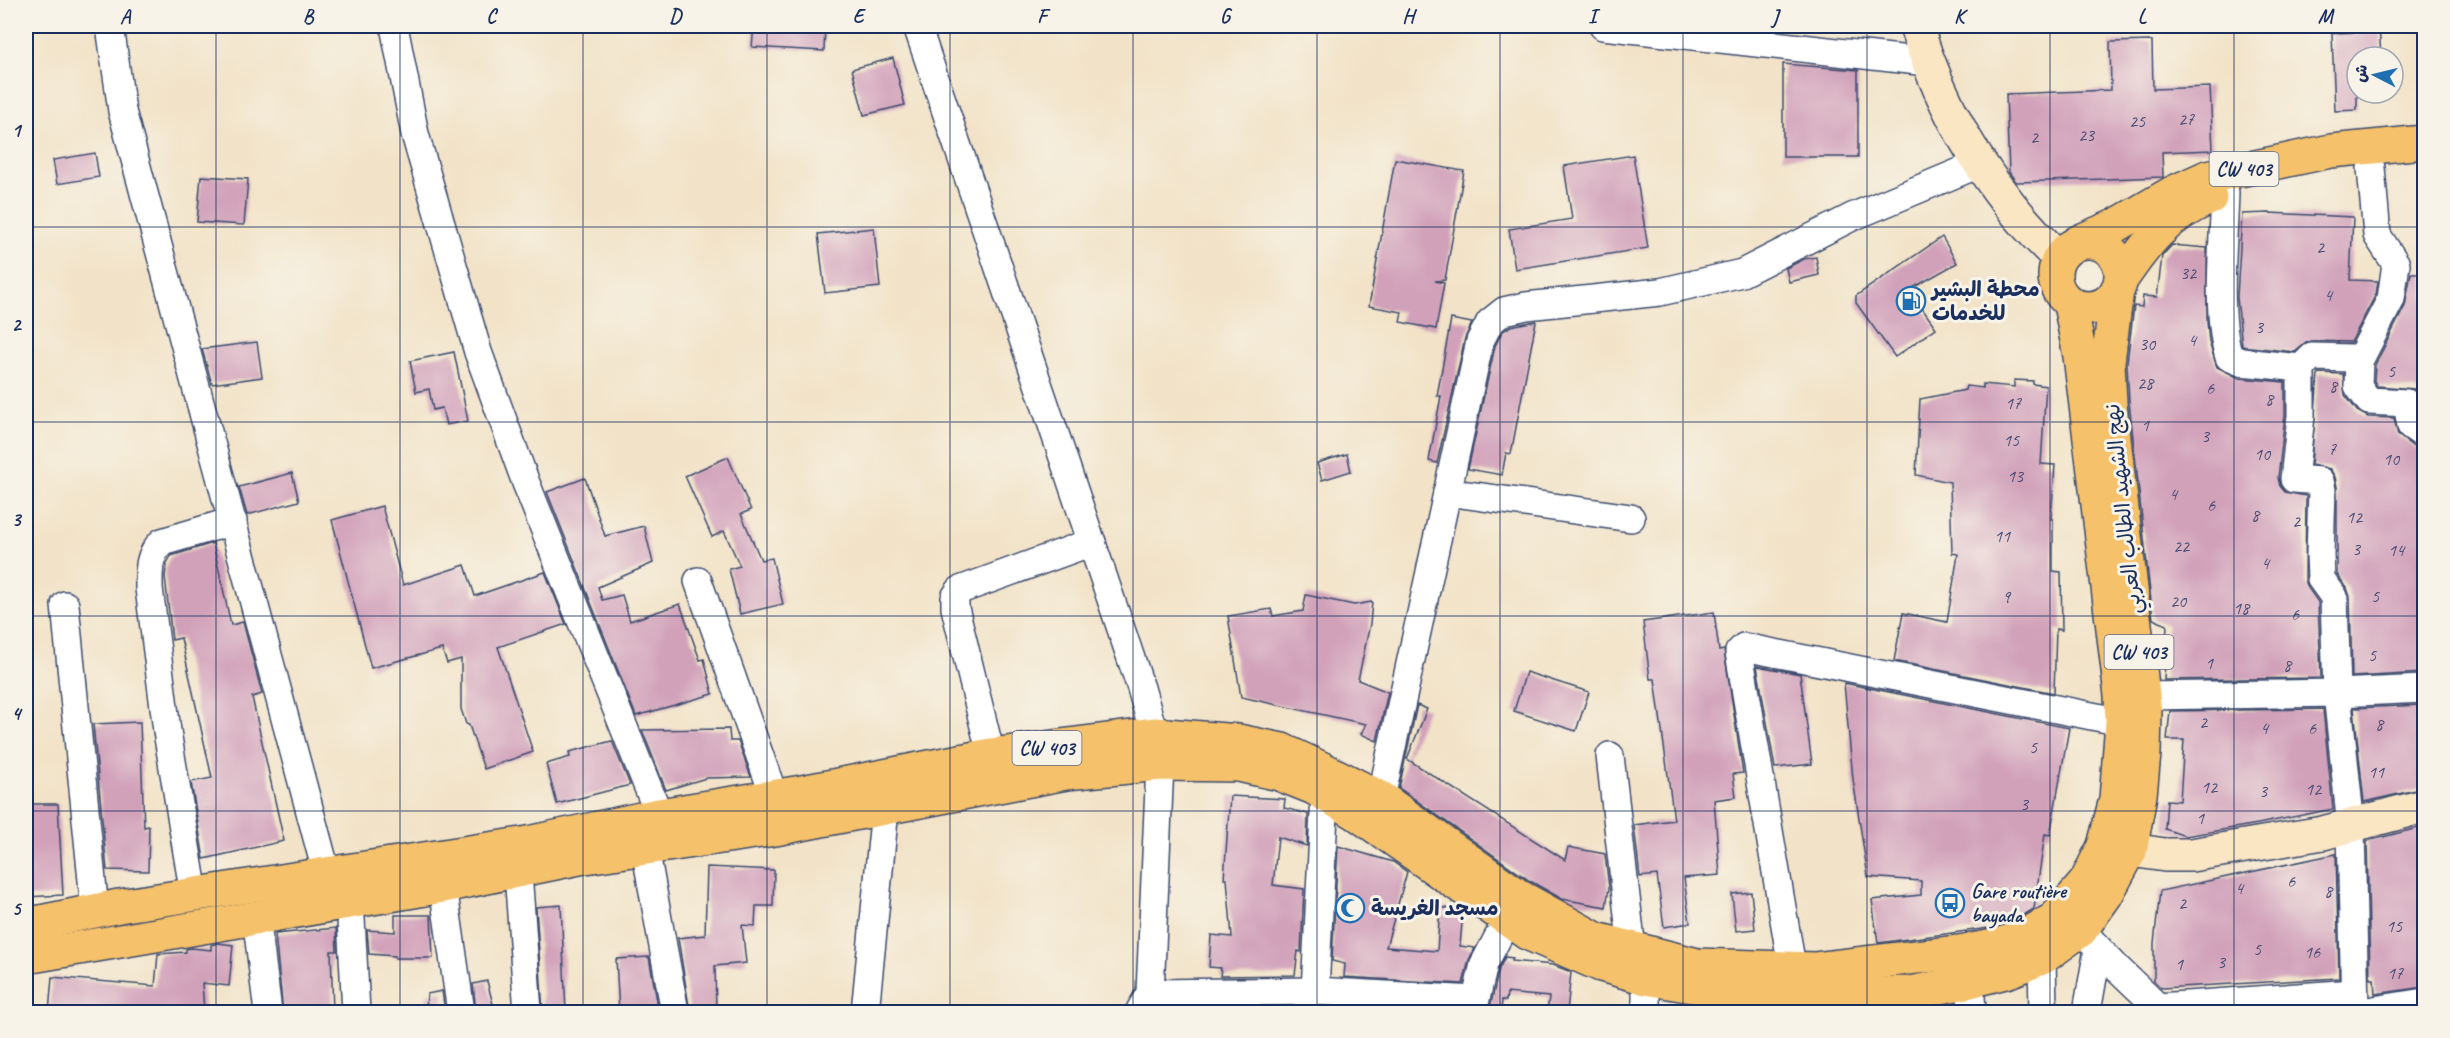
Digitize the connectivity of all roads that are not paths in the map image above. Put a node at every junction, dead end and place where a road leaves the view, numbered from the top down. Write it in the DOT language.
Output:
graph roads {
  1 [pos="110,26"];
  2 [pos="394,26"];
  3 [pos="917,26"];
  4 [pos="1603,26"];
  5 [pos="1916,26"];
  6 [pos="1927,62"];
  7 [pos="2424,142"];
  8 [pos="2424,163"];
  9 [pos="1978,164"];
  10 [pos="2371,168"];
  11 [pos="2225,192"];
  12 [pos="2068,250"];
  13 [pos="2119,285"];
  14 [pos="2070,304"];
  15 [pos="2359,361"];
  16 [pos="2301,368"];
  17 [pos="2424,435"];
  18 [pos="1448,492"];
  19 [pos="1631,518"];
  20 [pos="232,521"];
  21 [pos="1092,542"];
  22 [pos="698,581"];
  23 [pos="65,605"];
  24 [pos="2424,689"];
  25 [pos="2337,693"];
  26 [pos="2144,696"];
  27 [pos="2122,722"];
  28 [pos="1157,749"];
  29 [pos="991,754"];
  30 [pos="1611,756"];
  31 [pos="1325,794"];
  32 [pos="774,796"];
  33 [pos="1381,798"];
  34 [pos="2424,806"];
  35 [pos="885,809"];
  36 [pos="659,815"];
  37 [pos="2351,827"];
  38 [pos="645,848"];
  39 [pos="2117,848"];
  40 [pos="518,872"];
  41 [pos="327,875"];
  42 [pos="443,886"];
  43 [pos="194,895"];
  44 [pos="350,900"];
  45 [pos="95,911"];
  46 [pos="256,916"];
  47 [pos="1507,920"];
  48 [pos="26,926"];
  49 [pos="2089,940"];
  50 [pos="2029,954"];
  51 [pos="26,957"];
  52 [pos="1639,964"];
  53 [pos="1792,967"];
  54 [pos="1315,991"];
  55 [pos="1971,997"];
  56 [pos="1194,1002"];
  57 [pos="2424,1002"];
  58 [pos="1144,1003"];
  59 [pos="1912,1003"];
  60 [pos="1474,1006"];
  61 [pos="2357,1006"];
  62 [pos="2159,1010"];
  63 [pos="268,1012"];
  64 [pos="356,1012"];
  65 [pos="461,1012"];
  66 [pos="528,1012"];
  67 [pos="675,1012"];
  68 [pos="865,1012"];
  69 [pos="1646,1012"];
  70 [pos="2043,1012"];
  71 [pos="2089,1012"];
  1 -- 20 [label="street"];
  2 -- 36 [label="street"];
  3 -- 21 [label="street"];
  4 -- 6 [label="street"];
  5 -- 6 [label="street"];
  6 -- 9 [label="street"];
  7 -- 12 [label="main road, CW 403"];
  8 -- 10 [label="main road, نهج الشهيد الطالب العربي / CW 403"];
  9 -- 12 [label="street"];
  9 -- 18 [label="street"];
  10 -- 11 [label="main road, نهج الشهيد الطالب العربي / CW 403"];
  10 -- 15 [label="street"];
  11 -- 13 [label="main road, نهج الشهيد الطالب العربي / CW 403"];
  11 -- 16 [label="street"];
  12 -- 13 [label="main road"];
  12 -- 14 [label="main road"];
  13 -- 14 [label="main road"];
  13 -- 26 [label="main road, نهج الشهيد الطالب العربي / CW 403"];
  14 -- 27 [label="main road, نهج الشهيد الطالب العربي / CW 403"];
  15 -- 16 [label="street"];
  15 -- 17 [label="street"];
  16 -- 25 [label="street"];
  18 -- 19 [label="street"];
  18 -- 33 [label="street"];
  20 -- 41 [label="street"];
  20 -- 43 [label="street"];
  21 -- 28 [label="street"];
  21 -- 29 [label="street"];
  22 -- 32 [label="street"];
  23 -- 45 [label="street"];
  24 -- 25 [label="street"];
  25 -- 26 [label="street"];
  25 -- 37 [label="street"];
  26 -- 39 [label="main road, نهج الشهيد الطالب العربي / CW 403"];
  27 -- 39 [label="main road, نهج الشهيد الطالب العربي / CW 403"];
  27 -- 53 [label="street"];
  28 -- 29 [label="main road, CW 403"];
  28 -- 31 [label="main road, CW 403"];
  28 -- 33 [label="main road, CW 403"];
  28 -- 35 [label="main road, CW 403"];
  28 -- 58 [label="street"];
  29 -- 32 [label="main road, CW 403"];
  30 -- 52 [label="street"];
  31 -- 47 [label="main road, CW 403"];
  31 -- 54 [label="street"];
  32 -- 36 [label="main road, CW 403"];
  33 -- 52 [label="main road, CW 403"];
  34 -- 37 [label="street"];
  35 -- 38 [label="main road, CW 403"];
  35 -- 68 [label="street"];
  36 -- 41 [label="main road, CW 403"];
  37 -- 39 [label="street"];
  37 -- 61 [label="street"];
  38 -- 40 [label="main road, CW 403"];
  38 -- 67 [label="street"];
  39 -- 49 [label="main road, نهج الشهيد الطالب العربي / CW 403"];
  39 -- 50 [label="main road, نهج الشهيد الطالب العربي / CW 403"];
  40 -- 42 [label="main road, CW 403"];
  40 -- 66 [label="street"];
  41 -- 43 [label="main road, CW 403"];
  42 -- 44 [label="main road, CW 403"];
  42 -- 65 [label="street"];
  43 -- 45 [label="main road, CW 403"];
  44 -- 46 [label="main road, CW 403"];
  44 -- 64 [label="street"];
  45 -- 48 [label="main road, CW 403"];
  46 -- 51 [label="main road, CW 403"];
  46 -- 63 [label="street"];
  47 -- 52 [label="main road, CW 403"];
  47 -- 60 [label="street"];
  49 -- 50 [label="main road, نهج الشهيد الطالب العربي / CW 403"];
  49 -- 62 [label="street"];
  49 -- 71 [label="street"];
  50 -- 53 [label="main road, CW 403"];
  50 -- 55 [label="main road, CW 403"];
  50 -- 70 [label="street"];
  52 -- 53 [label="main road, CW 403"];
  52 -- 59 [label="main road, CW 403"];
  52 -- 69 [label="street"];
  54 -- 56 [label="street"];
  54 -- 60 [label="street"];
  55 -- 59 [label="main road, CW 403"];
  56 -- 58 [label="street"];
  57 -- 61 [label="street"];
  61 -- 62 [label="street"];
}
